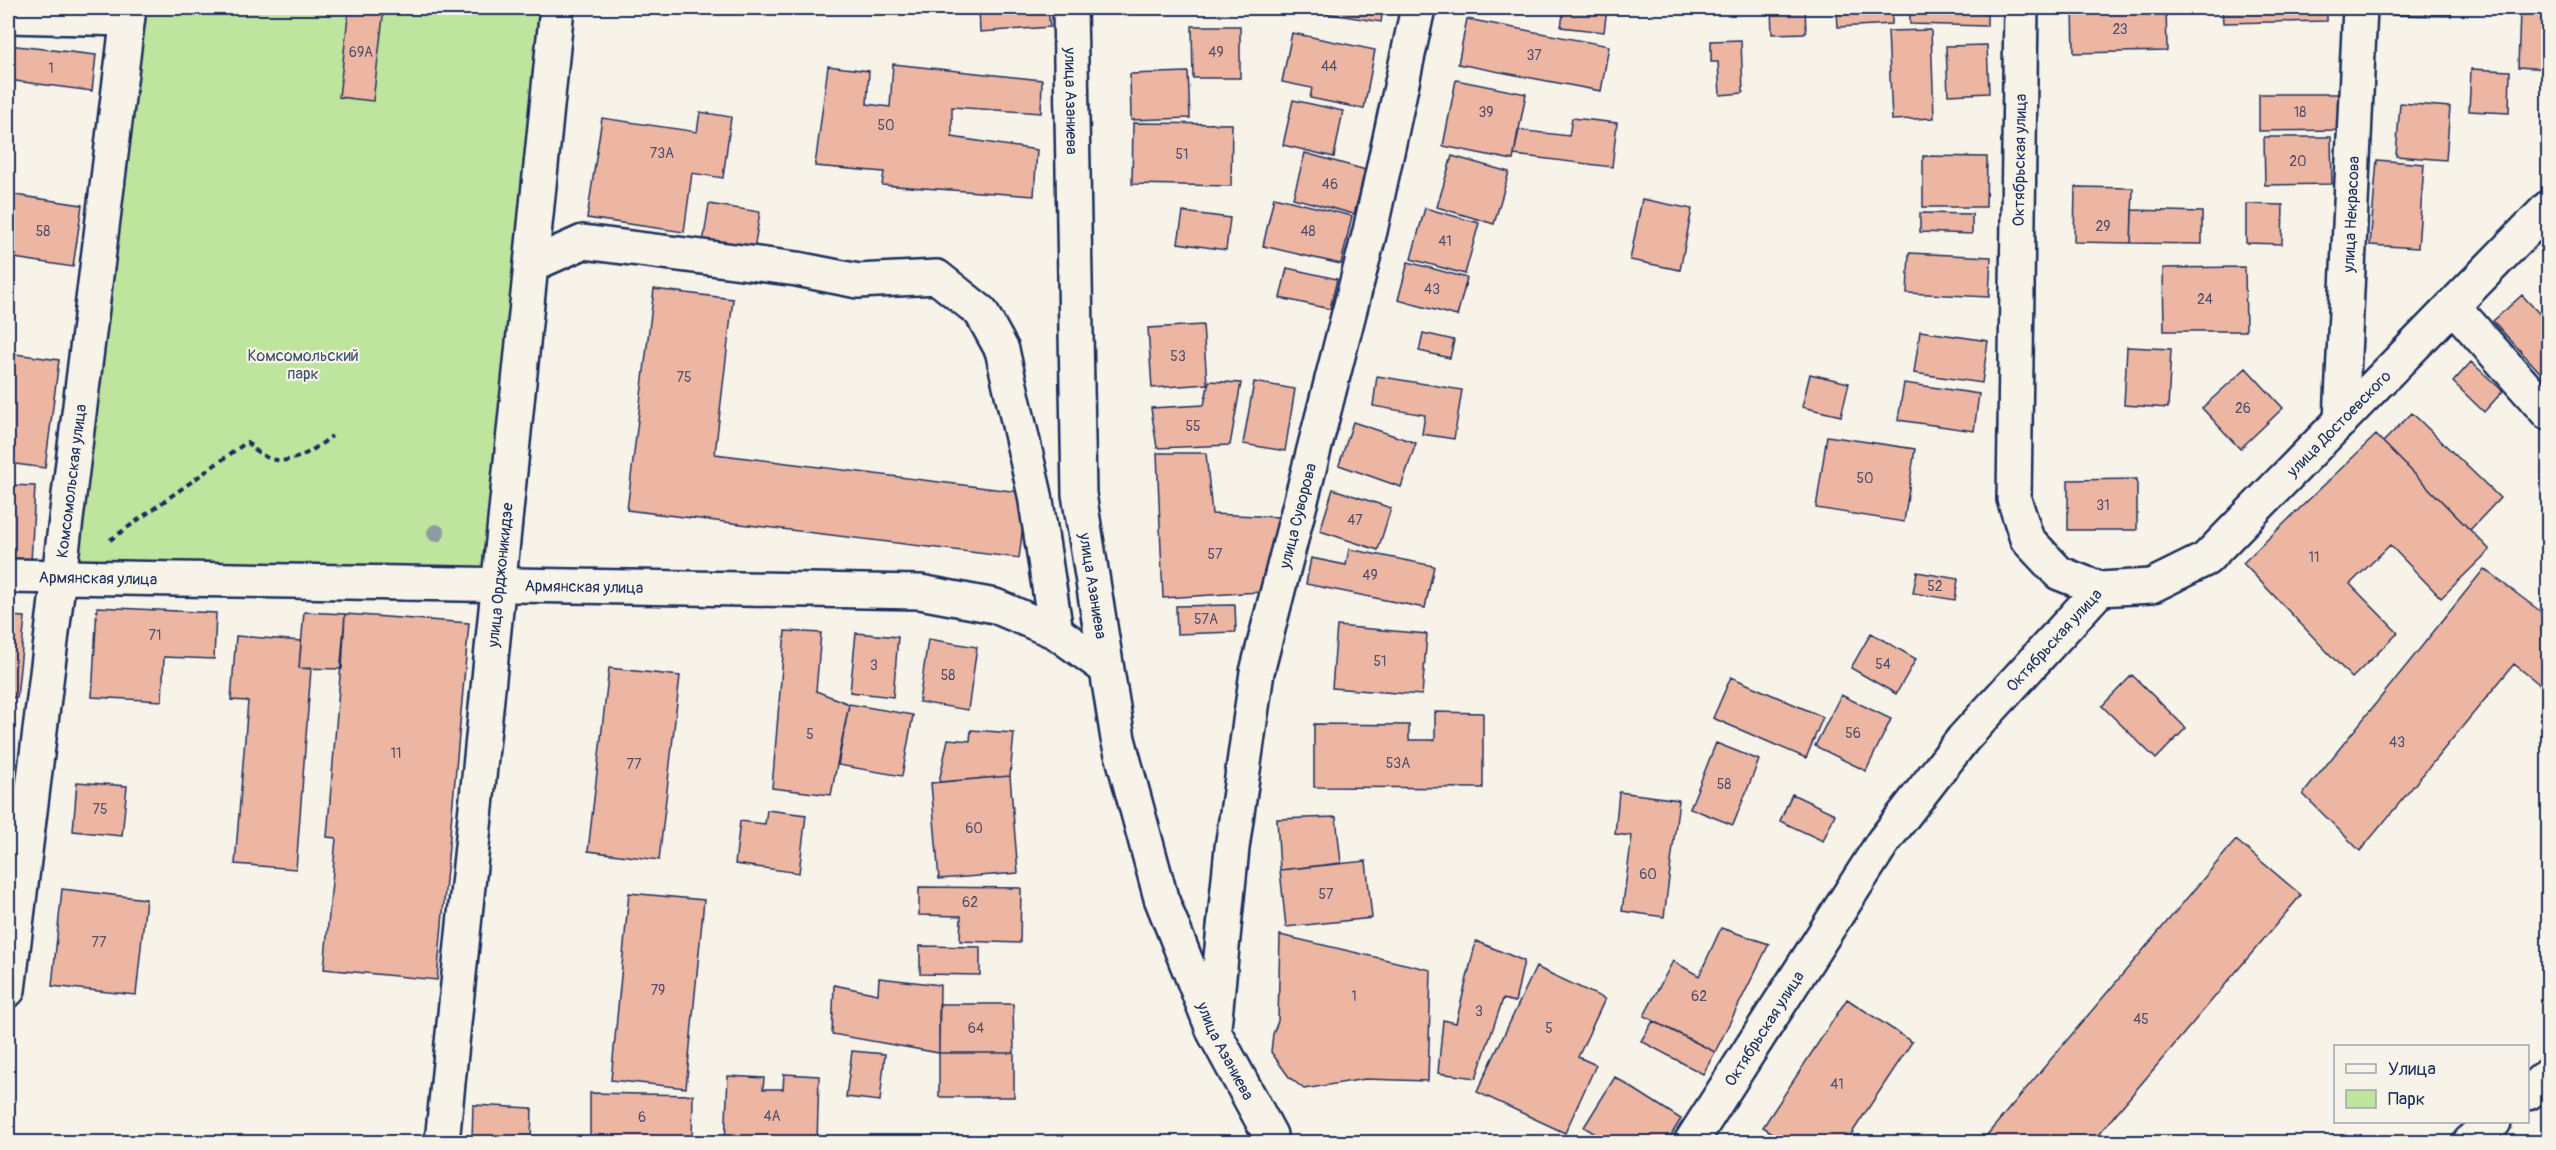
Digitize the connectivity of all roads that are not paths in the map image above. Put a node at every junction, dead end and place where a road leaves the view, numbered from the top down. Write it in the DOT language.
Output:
graph roads {
  1 [pos="557,8"];
  2 [pos="1070,8"];
  3 [pos="1418,8"];
  4 [pos="2021,8"];
  5 [pos="2360,8"];
  6 [pos="128,13"];
  7 [pos="8,16"];
  8 [pos="2548,208"];
  9 [pos="531,265"];
  10 [pos="2453,306"];
  11 [pos="2548,413"];
  12 [pos="2341,421"];
  13 [pos="8,576"];
  14 [pos="58,577"];
  15 [pos="499,586"];
  16 [pos="2100,589"];
  17 [pos="1056,632"];
  18 [pos="1107,668"];
  19 [pos="8,990"];
  20 [pos="1214,1032"];
  21 [pos="2548,1075"];
  22 [pos="2529,1092"];
  23 [pos="2493,1123"];
  24 [pos="1270,1140"];
  25 [pos="442,1143"];
  26 [pos="1691,1143"];
  27 [pos="2470,1143"];
  1 -- 9 [label="street, улица Орджоникидзе"];
  2 -- 18 [label="street, улица Азаниева"];
  3 -- 20 [label="street, улица Суворова"];
  4 -- 16 [label="street, Октябрьская улица"];
  5 -- 12 [label="street, улица Некрасова"];
  6 -- 7 [label="street"];
  6 -- 14 [label="street, Комсомольская улица"];
  8 -- 10 [label="street, улица Достоевского"];
  9 -- 15 [label="street, улица Орджоникидзе"];
  9 -- 17 [label="street"];
  10 -- 11 [label="street"];
  10 -- 12 [label="street, улица Достоевского"];
  12 -- 16 [label="street, улица Достоевского"];
  13 -- 14 [label="street, Армянская улица"];
  14 -- 15 [label="street, Армянская улица"];
  14 -- 19 [label="street, Комсомольская улица"];
  15 -- 17 [label="street, Армянская улица"];
  15 -- 25 [label="street, улица Орджоникидзе"];
  16 -- 26 [label="street, Октябрьская улица"];
  17 -- 18 [label="street, Армянская улица"];
  18 -- 20 [label="street, улица Азаниева"];
  20 -- 24 [label="street, улица Азаниева"];
  21 -- 22 [label="street"];
  23 -- 27 [label="street"];
}
